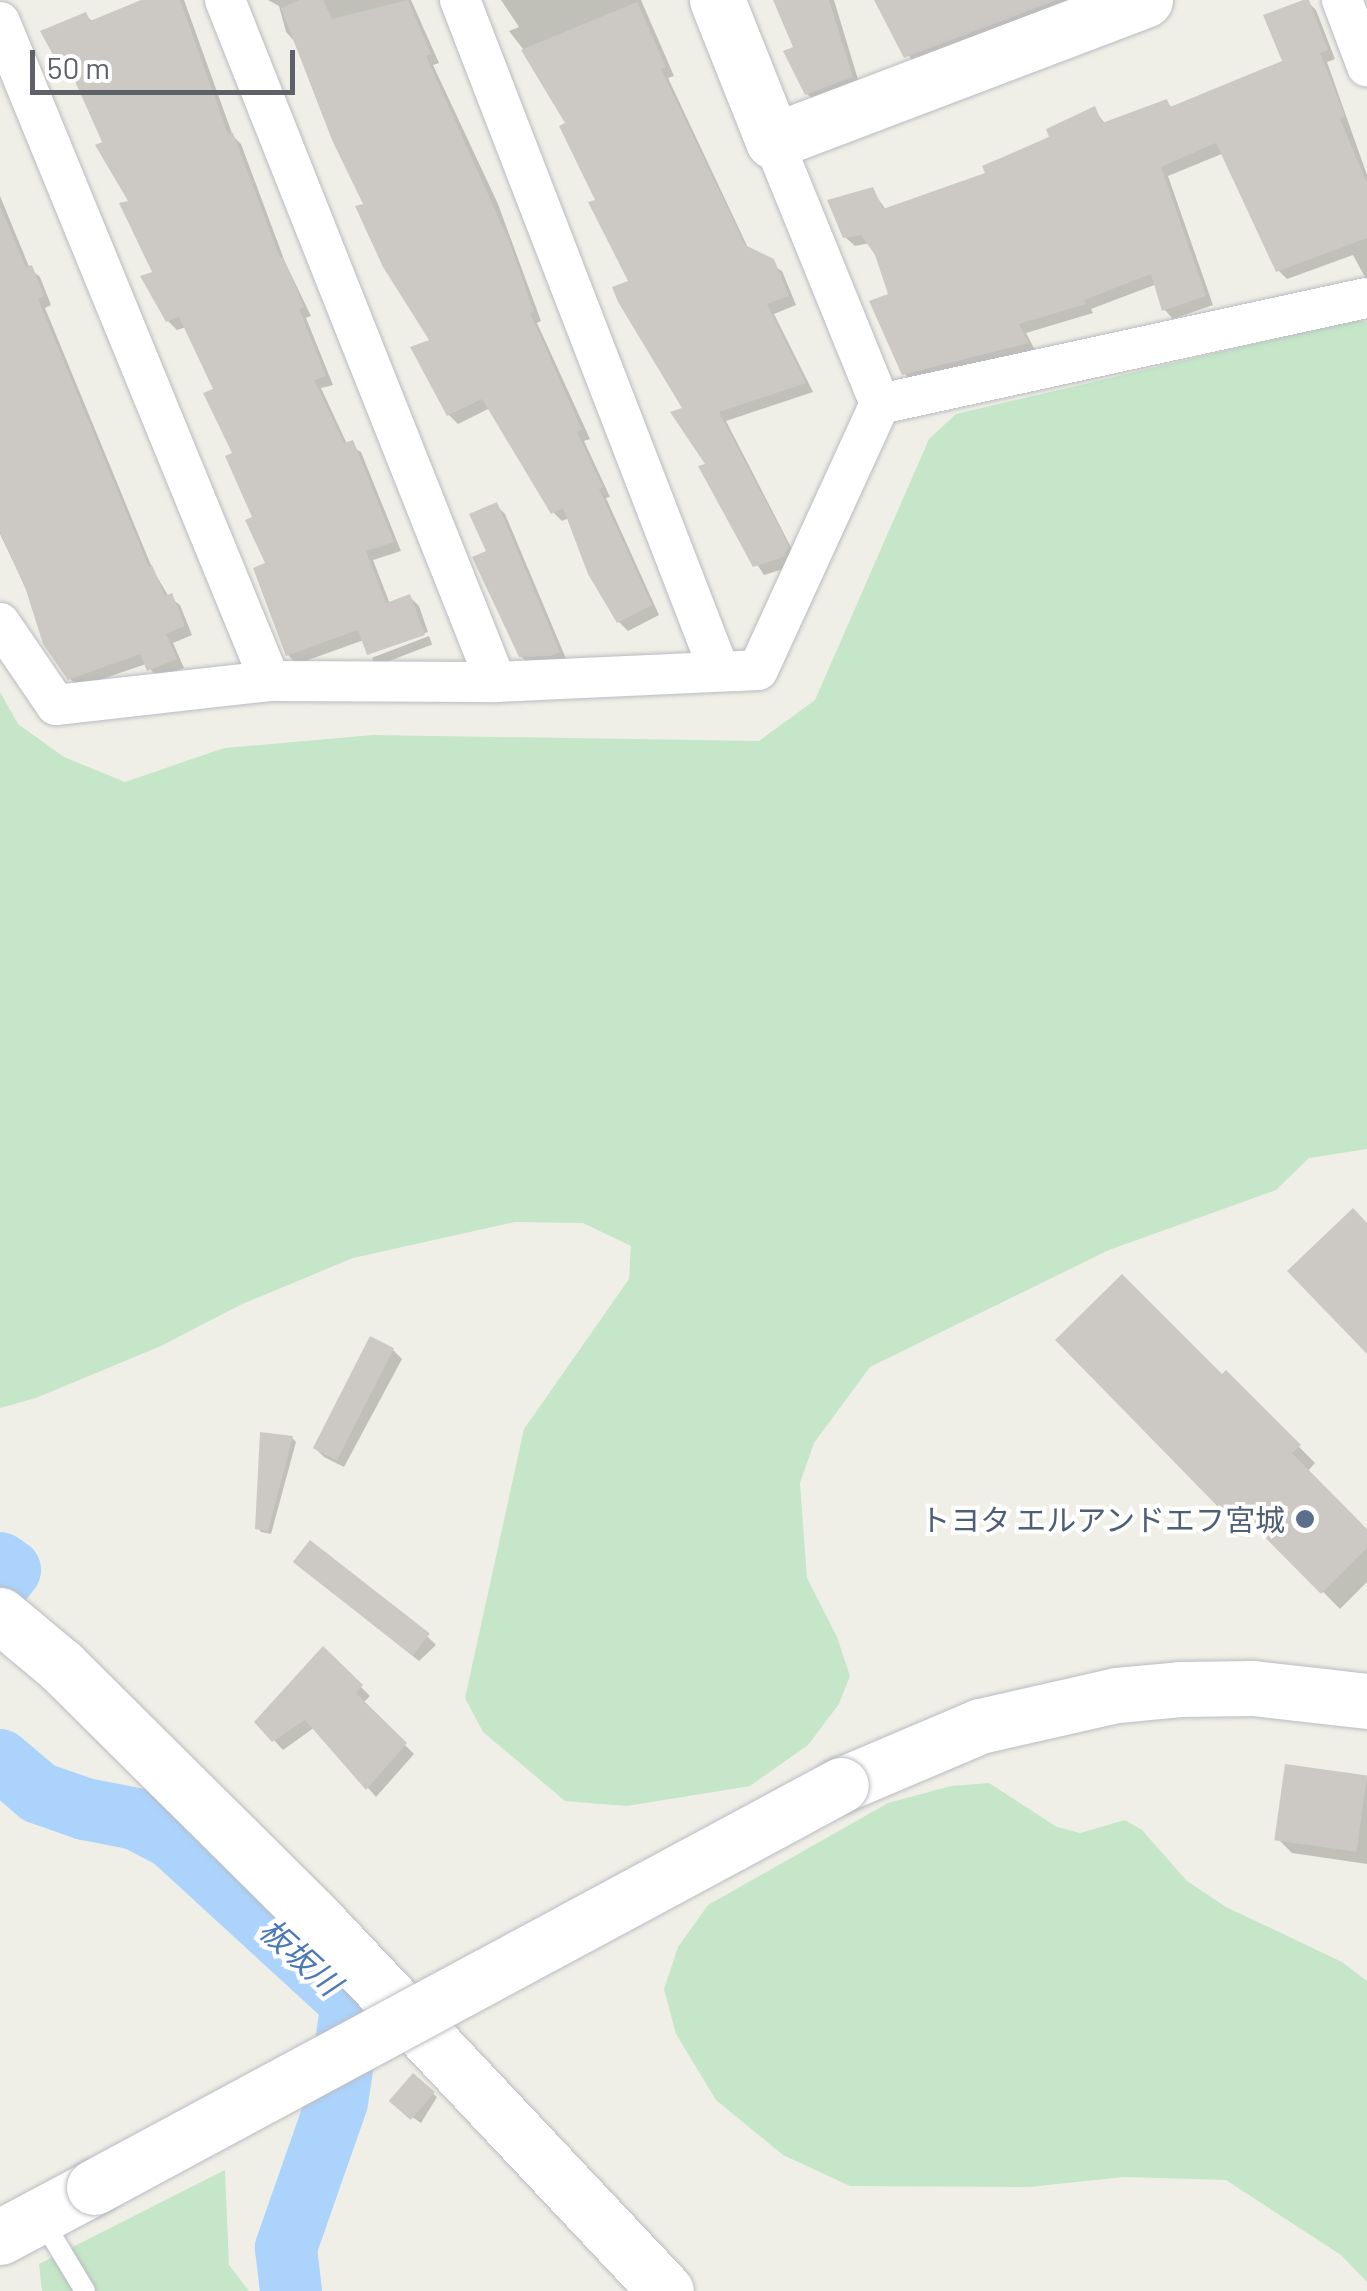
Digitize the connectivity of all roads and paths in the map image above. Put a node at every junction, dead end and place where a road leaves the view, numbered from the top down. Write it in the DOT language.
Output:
graph roads {
  1 [pos="225,0"];
  2 [pos="460,0"];
  3 [pos="717,0"];
  4 [pos="1145,0"];
  5 [pos="1342,0"];
  6 [pos="0,22"];
  7 [pos="1367,66"];
  8 [pos="773,141"];
  9 [pos="1367,298"];
  10 [pos="880,404"];
  11 [pos="0,623"];
  12 [pos="719,670"];
  13 [pos="270,680"];
  14 [pos="496,682"];
  15 [pos="8,1621"];
  16 [pos="1367,1700"];
  17 [pos="20,2226"];
  18 [pos="85,2291"];
  19 [pos="666,2291"];
  1 -- 14 [label="street"];
  2 -- 12 [label="street"];
  3 -- 8 [label="street"];
  4 -- 8 [label="street"];
  5 -- 7 [label="street"];
  6 -- 13 [label="street"];
  8 -- 10 [label="street"];
  9 -- 10 [label="street"];
  10 -- 12 [label="street"];
  11 -- 13 [label="street"];
  12 -- 14 [label="street"];
  13 -- 14 [label="street"];
  15 -- 19 [label="street"];
  16 -- 17 [label="street, bridge"];
  17 -- 18 [label="lane"];
}
